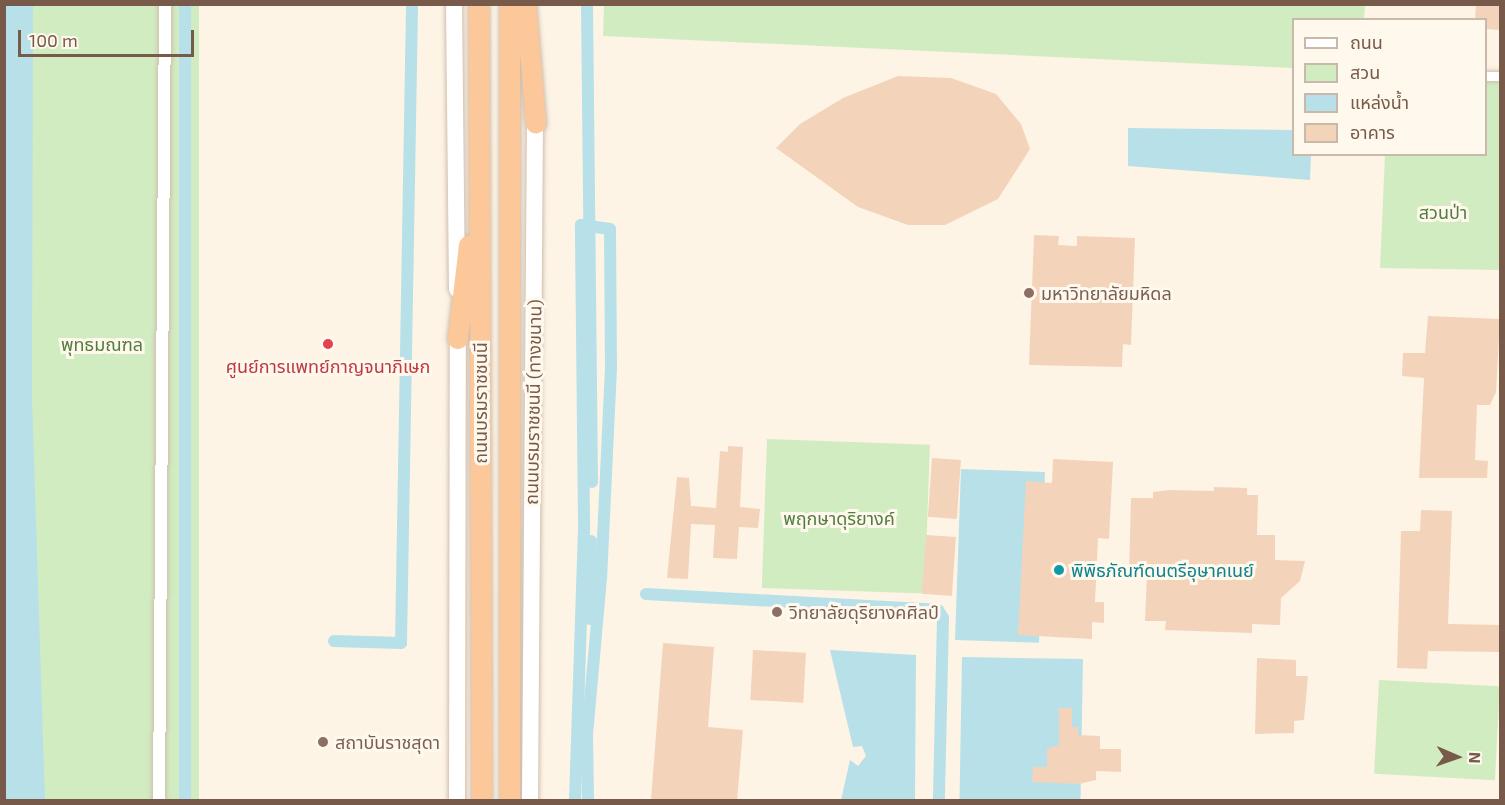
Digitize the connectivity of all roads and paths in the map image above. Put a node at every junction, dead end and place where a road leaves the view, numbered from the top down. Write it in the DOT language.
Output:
graph roads {
  1 [pos="165,4"];
  2 [pos="454,4"];
  3 [pos="479,4"];
  4 [pos="510,4"];
  5 [pos="526,4"];
  6 [pos="535,4"];
  7 [pos="479,95"];
  8 [pos="536,124"];
  9 [pos="458,339"];
  10 [pos="159,801"];
  11 [pos="457,801"];
  12 [pos="482,801"];
  13 [pos="510,801"];
  14 [pos="530,801"];
  1 -- 10 [label="street"];
  2 -- 9 [label="main road"];
  3 -- 7 [label="highway, ถนนบรมราชชนนี"];
  4 -- 13 [label="highway, ถนนบรมราชชนนี"];
  5 -- 8 [label="highway"];
  6 -- 8 [label="main road, ถนนบรมราชชนนี (ทางขนาน)"];
  7 -- 9 [label="highway"];
  7 -- 12 [label="highway, ถนนบรมราชชนนี"];
  8 -- 14 [label="main road, ถนนบรมราชชนนี (ทางขนาน)"];
  9 -- 11 [label="main road"];
}
